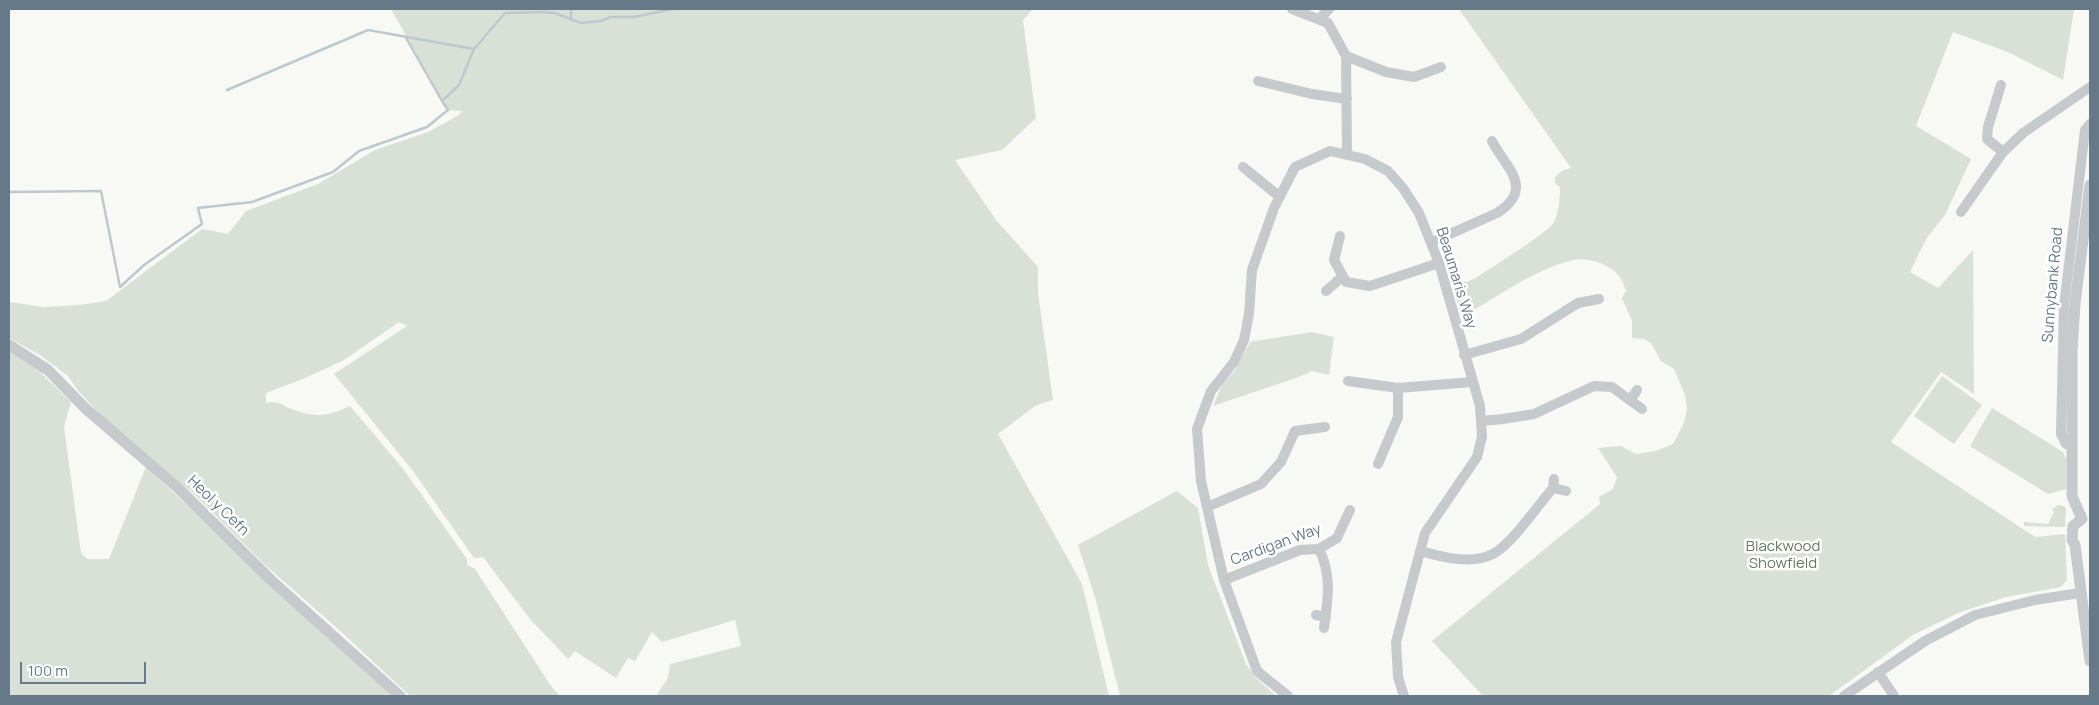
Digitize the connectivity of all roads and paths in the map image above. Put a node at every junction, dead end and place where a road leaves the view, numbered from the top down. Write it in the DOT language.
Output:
graph roads {
  1 [pos="1292,9"];
  2 [pos="1330,9"];
  3 [pos="1319,19"];
  4 [pos="1346,56"];
  5 [pos="1442,67"];
  6 [pos="1258,81"];
  7 [pos="2001,85"];
  8 [pos="2090,87"];
  9 [pos="1347,99"];
  10 [pos="2090,124"];
  11 [pos="1492,142"];
  12 [pos="2003,152"];
  13 [pos="1347,154"];
  14 [pos="1243,167"];
  15 [pos="2090,185"];
  16 [pos="1280,197"];
  17 [pos="1961,212"];
  18 [pos="1340,236"];
  19 [pos="1432,242"];
  20 [pos="1439,264"];
  21 [pos="1343,276"];
  22 [pos="1326,292"];
  23 [pos="1599,299"];
  24 [pos="9,346"];
  25 [pos="1464,355"];
  26 [pos="1348,380"];
  27 [pos="1472,382"];
  28 [pos="1398,388"];
  29 [pos="1637,390"];
  30 [pos="1631,399"];
  31 [pos="1642,409"];
  32 [pos="1481,421"];
  33 [pos="1325,427"];
  34 [pos="2072,445"];
  35 [pos="1378,464"];
  36 [pos="1566,491"];
  37 [pos="1207,507"];
  38 [pos="1350,510"];
  39 [pos="2086,519"];
  40 [pos="1318,549"];
  41 [pos="1420,551"];
  42 [pos="1224,580"];
  43 [pos="2080,593"];
  44 [pos="1324,628"];
  45 [pos="2090,661"];
  46 [pos="1878,672"];
  47 [pos="400,696"];
  48 [pos="1288,696"];
  49 [pos="1404,696"];
  50 [pos="1844,696"];
  51 [pos="1894,696"];
  1 -- 3 [label="street"];
  2 -- 3 [label="street"];
  3 -- 4 [label="street"];
  4 -- 5 [label="street"];
  4 -- 9 [label="street"];
  6 -- 9 [label="street"];
  7 -- 12 [label="street"];
  8 -- 12 [label="street"];
  9 -- 13 [label="street"];
  10 -- 34 [label="street, Sunnybank Road"];
  11 -- 19 [label="street"];
  12 -- 17 [label="street"];
  13 -- 16 [label="street, Beaumaris Way"];
  13 -- 19 [label="street, Beaumaris Way"];
  14 -- 16 [label="street"];
  15 -- 34 [label="street, Sunnybank Road"];
  16 -- 37 [label="street, Beaumaris Way"];
  18 -- 21 [label="street"];
  19 -- 20 [label="street, Beaumaris Way"];
  20 -- 21 [label="street"];
  20 -- 25 [label="street, Beaumaris Way"];
  21 -- 22 [label="street"];
  23 -- 25 [label="street"];
  24 -- 47 [label="street, Heol y Cefn"];
  25 -- 27 [label="street, Beaumaris Way"];
  26 -- 28 [label="street"];
  27 -- 28 [label="street"];
  27 -- 32 [label="street, Beaumaris Way"];
  28 -- 35 [label="street"];
  29 -- 30 [label="street"];
  30 -- 31 [label="street"];
  30 -- 32 [label="street"];
  32 -- 41 [label="street, Beaumaris Way"];
  33 -- 37 [label="street"];
  34 -- 39 [label="street, Sunnybank Road"];
  36 -- 41 [label="street"];
  37 -- 42 [label="street, Beaumaris Way"];
  38 -- 40 [label="street, Cardigan Way"];
  39 -- 43 [label="street"];
  40 -- 42 [label="street, Cardigan Way"];
  40 -- 44 [label="street"];
  41 -- 49 [label="street, Beaumaris Way"];
  42 -- 48 [label="street, Beaumaris Way"];
  43 -- 45 [label="street"];
  43 -- 46 [label="street"];
  46 -- 50 [label="street"];
  46 -- 51 [label="street"];
}
